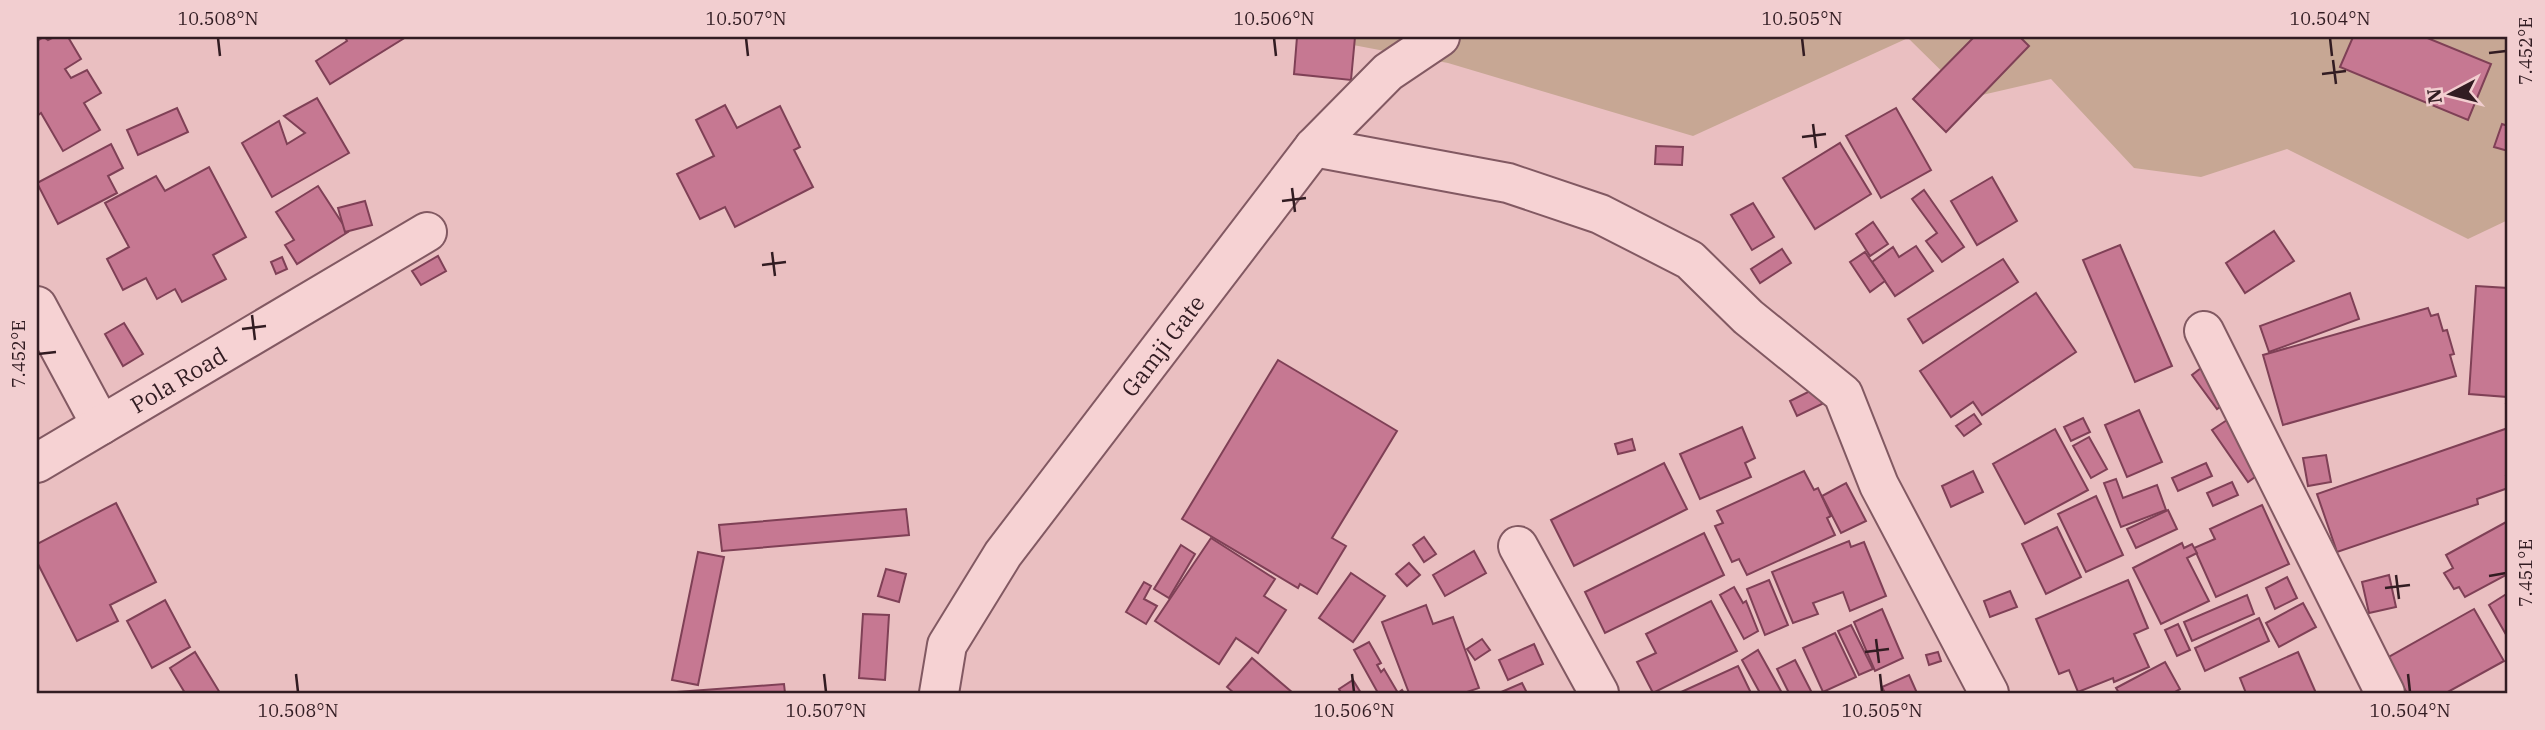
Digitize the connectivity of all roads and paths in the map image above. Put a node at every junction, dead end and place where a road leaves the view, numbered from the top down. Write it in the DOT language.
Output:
graph roads {
  1 [pos="1440,37"];
  2 [pos="1314,147"];
  3 [pos="427,232"];
  4 [pos="37,306"];
  5 [pos="2204,331"];
  6 [pos="101,425"];
  7 [pos="37,463"];
  8 [pos="1518,546"];
  9 [pos="939,693"];
  10 [pos="1599,693"];
  11 [pos="1989,693"];
  12 [pos="2385,693"];
  1 -- 2 [label="street, Gamji Gate"];
  2 -- 9 [label="street, Gamji Gate"];
  2 -- 11 [label="street"];
  3 -- 6 [label="street, Pola Road"];
  4 -- 6 [label="street"];
  5 -- 12 [label="street"];
  6 -- 7 [label="street, Pola Road"];
  8 -- 10 [label="street"];
}
